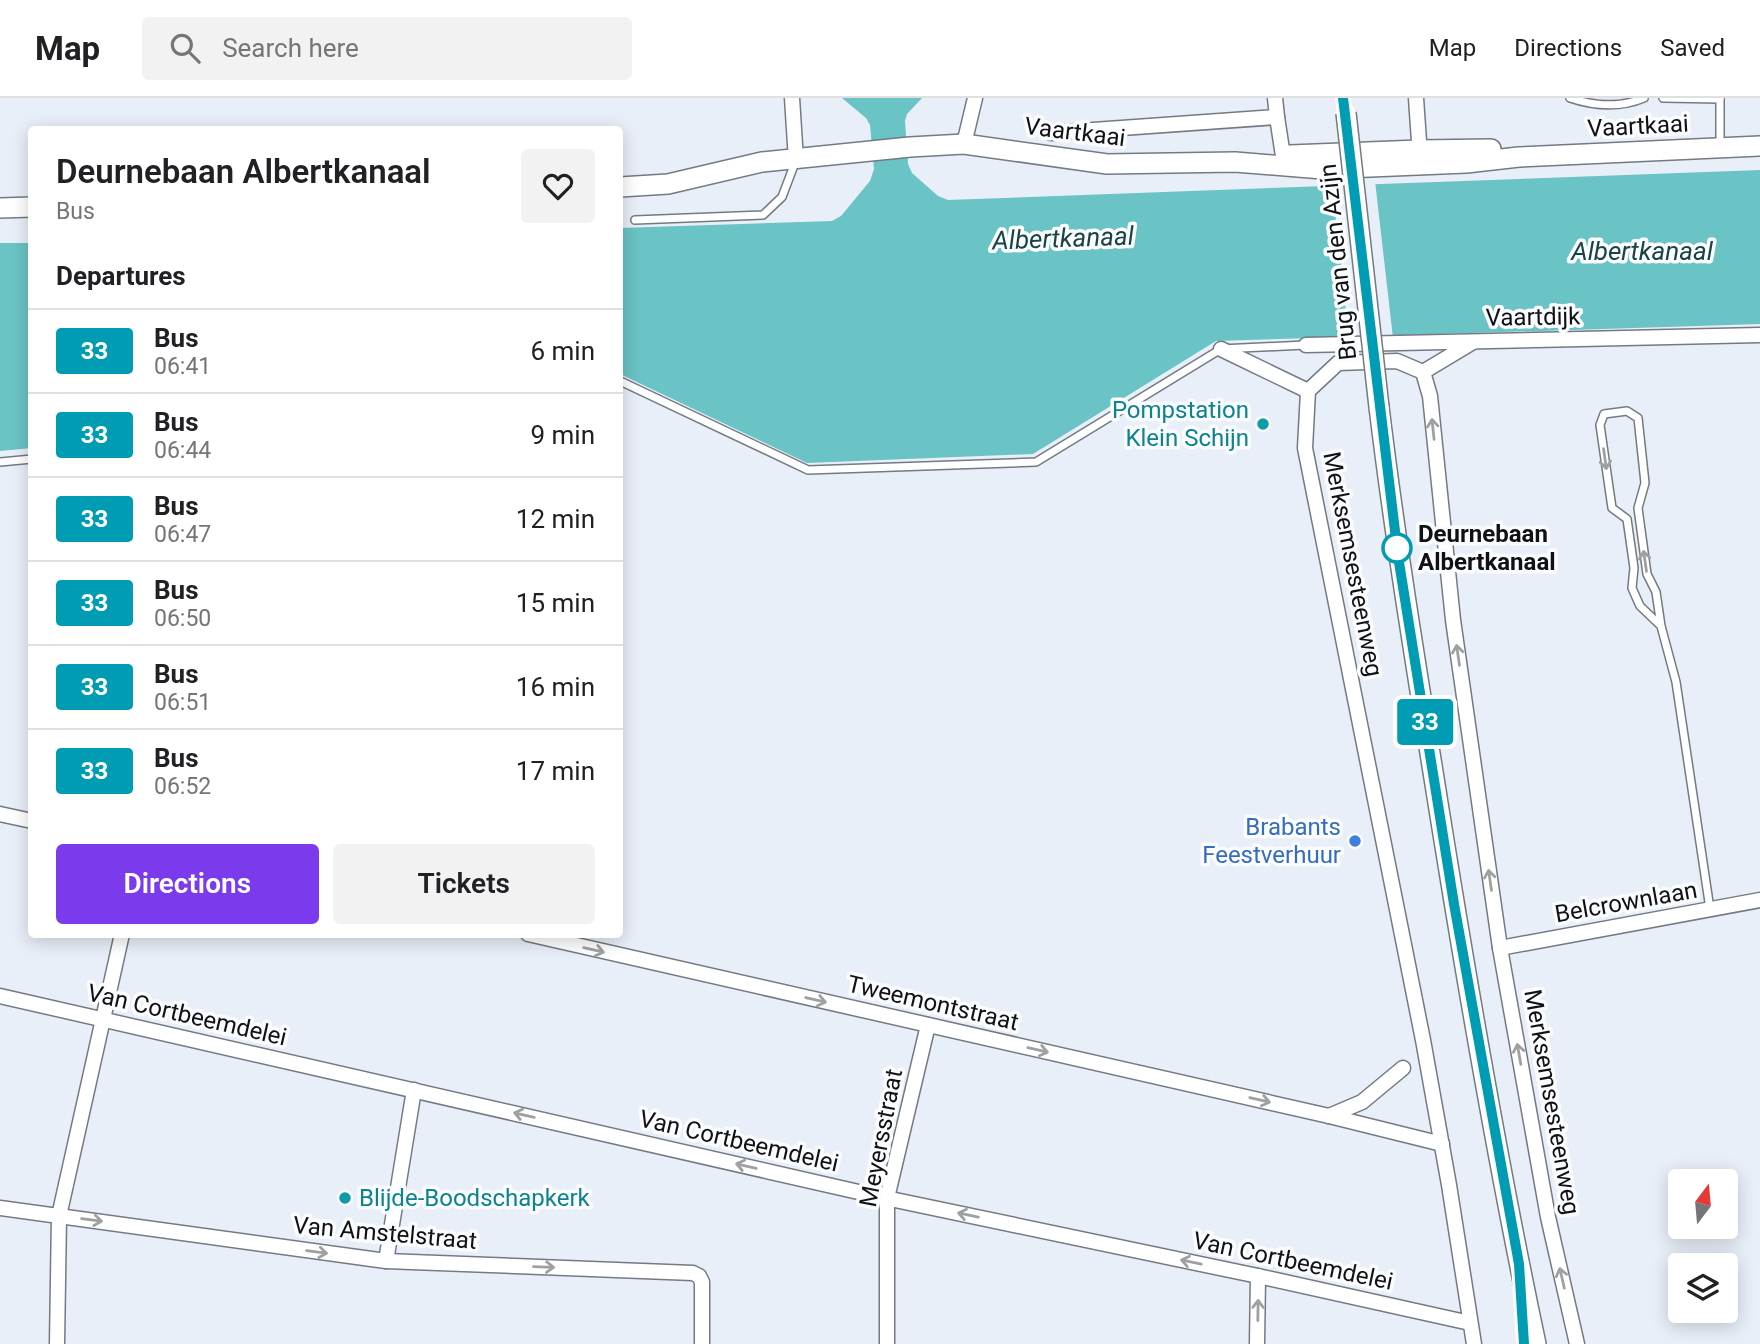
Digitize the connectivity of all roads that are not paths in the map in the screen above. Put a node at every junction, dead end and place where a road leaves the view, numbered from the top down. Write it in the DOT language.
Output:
graph roads {
  1 [pos="792,98"];
  2 [pos="975,98"];
  3 [pos="1275,98"];
  4 [pos="1416,98"];
  5 [pos="1570,98"];
  6 [pos="1644,98"];
  7 [pos="1663,98"];
  8 [pos="1720,98"];
  9 [pos="1345,105"];
  10 [pos="1277,117"];
  11 [pos="1051,133"];
  12 [pos="964,144"];
  13 [pos="1720,146"];
  14 [pos="1760,146"];
  15 [pos="1283,156"];
  16 [pos="1420,157"];
  17 [pos="796,160"];
  18 [pos="1235,162"];
  19 [pos="623,187"];
  20 [pos="28,207"];
  21 [pos="0,208"];
  22 [pos="635,220"];
  23 [pos="1760,335"];
  24 [pos="1474,341"];
  25 [pos="1306,345"];
  26 [pos="1221,349"];
  27 [pos="1423,372"];
  28 [pos="623,382"];
  29 [pos="1308,391"];
  30 [pos="1379,407"];
  31 [pos="28,460"];
  32 [pos="0,462"];
  33 [pos="1661,626"];
  34 [pos="0,814"];
  35 [pos="28,820"];
  36 [pos="1760,900"];
  37 [pos="1710,909"];
  38 [pos="121,938"];
  39 [pos="546,938"];
  40 [pos="1500,948"];
  41 [pos="0,996"];
  42 [pos="103,1019"];
  43 [pos="928,1025"];
  44 [pos="1403,1068"];
  45 [pos="414,1090"];
  46 [pos="1329,1116"];
  47 [pos="1441,1144"];
  48 [pos="887,1198"];
  49 [pos="0,1208"];
  50 [pos="59,1216"];
  51 [pos="386,1261"];
  52 [pos="1519,1264"];
  53 [pos="1258,1276"];
  54 [pos="1471,1323"];
  55 [pos="57,1344"];
  56 [pos="702,1344"];
  57 [pos="887,1344"];
  58 [pos="1257,1344"];
  59 [pos="1474,1344"];
  60 [pos="1524,1344"];
  61 [pos="1536,1344"];
  62 [pos="1577,1344"];
  1 -- 17 [label="street"];
  2 -- 12 [label="street"];
  3 -- 10 [label="street"];
  4 -- 16 [label="street"];
  5 -- 6 [label="lane"];
  7 -- 8 [label="lane"];
  8 -- 13 [label="lane"];
  9 -- 30 [label="street, Brug van den Azijn, bridge"];
  10 -- 11 [label="street"];
  10 -- 15 [label="street"];
  12 -- 17 [label="street, Vaartkaai"];
  12 -- 18 [label="street, Vaartkaai"];
  13 -- 14 [label="street, Vaartkaai"];
  13 -- 16 [label="street, Vaartkaai"];
  15 -- 16 [label="street, Vaartkaai"];
  15 -- 18 [label="street, Vaartkaai"];
  16 -- 18 [label="street, Vaartkaai"];
  17 -- 19 [label="street"];
  17 -- 22 [label="lane"];
  20 -- 21 [label="street"];
  23 -- 24 [label="street, Vaartdijk"];
  24 -- 25 [label="street, Vaartdijk"];
  24 -- 27 [label="street"];
  25 -- 26 [label="lane"];
  26 -- 28 [label="lane"];
  26 -- 29 [label="street"];
  27 -- 29 [label="street"];
  40 -- 27 [label="street, Merksemsesteenweg, one-way"];
  29 -- 47 [label="street, Merksemsesteenweg"];
  30 -- 52 [label="street, Merksemsesteenweg"];
  31 -- 32 [label="lane"];
  33 -- 33 [label="lane, one-way"];
  33 -- 37 [label="lane"];
  34 -- 35 [label="street"];
  36 -- 37 [label="street, Belcrownlaan"];
  37 -- 40 [label="street, Belcrownlaan"];
  38 -- 42 [label="street"];
  39 -- 43 [label="street, Tweemontstraat, one-way"];
  62 -- 40 [label="street, Merksemsesteenweg, one-way"];
  41 -- 42 [label="street, Van Cortbeemdelei"];
  42 -- 45 [label="street, Van Cortbeemdelei"];
  42 -- 50 [label="street"];
  43 -- 46 [label="street, Tweemontstraat, one-way"];
  43 -- 48 [label="street, Meyersstraat"];
  44 -- 46 [label="street"];
  48 -- 45 [label="street, Van Cortbeemdelei, one-way"];
  45 -- 51 [label="street"];
  46 -- 47 [label="street, Tweemontstraat"];
  47 -- 54 [label="street, Merksemsesteenweg"];
  53 -- 48 [label="street, Van Cortbeemdelei, one-way"];
  48 -- 57 [label="street, Meyersstraat"];
  49 -- 50 [label="street, Van Amstelstraat"];
  50 -- 51 [label="street, Van Amstelstraat, one-way"];
  50 -- 55 [label="street"];
  51 -- 56 [label="street, Van Amstelstraat, one-way"];
  52 -- 60 [label="street, Merksemsesteenweg"];
  52 -- 61 [label="street, Merksemsesteenweg"];
  53 -- 54 [label="street, Van Cortbeemdelei"];
  58 -- 53 [label="street, one-way"];
  54 -- 59 [label="street, Merksemsesteenweg"];
}
